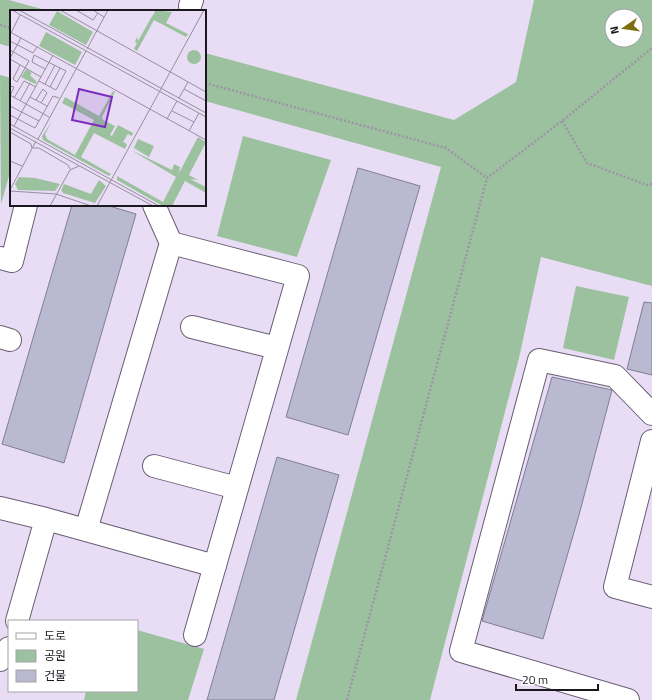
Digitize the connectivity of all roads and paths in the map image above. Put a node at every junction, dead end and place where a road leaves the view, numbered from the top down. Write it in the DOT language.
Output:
graph roads {
  1 [pos="0,25"];
  2 [pos="10,28"];
  3 [pos="652,48"];
  4 [pos="206,83"];
  5 [pos="562,121"];
  6 [pos="486,178"];
  7 [pos="652,184"];
  8 [pos="26,206"];
  9 [pos="154,206"];
  10 [pos="171,243"];
  11 [pos="0,258"];
  12 [pos="192,327"];
  13 [pos="277,348"];
  14 [pos="652,414"];
  15 [pos="652,441"];
  16 [pos="154,466"];
  17 [pos="237,488"];
  18 [pos="0,508"];
  19 [pos="46,519"];
  20 [pos="86,530"];
  21 [pos="215,566"];
  22 [pos="652,597"];
  23 [pos="17,620"];
  24 [pos="195,635"];
  25 [pos="8,652"];
  26 [pos="0,660"];
  27 [pos="347,700"];
  28 [pos="628,700"];
  1 -- 2 [label="path"];
  3 -- 5 [label="path"];
  4 -- 6 [label="path"];
  5 -- 6 [label="path"];
  5 -- 7 [label="path"];
  6 -- 27 [label="path"];
  8 -- 11 [label="lane"];
  9 -- 10 [label="lane"];
  10 -- 13 [label="lane"];
  10 -- 20 [label="lane"];
  12 -- 13 [label="lane"];
  13 -- 17 [label="lane"];
  14 -- 28 [label="lane"];
  15 -- 22 [label="lane"];
  16 -- 17 [label="lane"];
  17 -- 21 [label="lane"];
  18 -- 19 [label="lane"];
  19 -- 20 [label="lane"];
  19 -- 23 [label="lane"];
  20 -- 21 [label="lane"];
  21 -- 24 [label="lane"];
  25 -- 26 [label="lane"];
}
